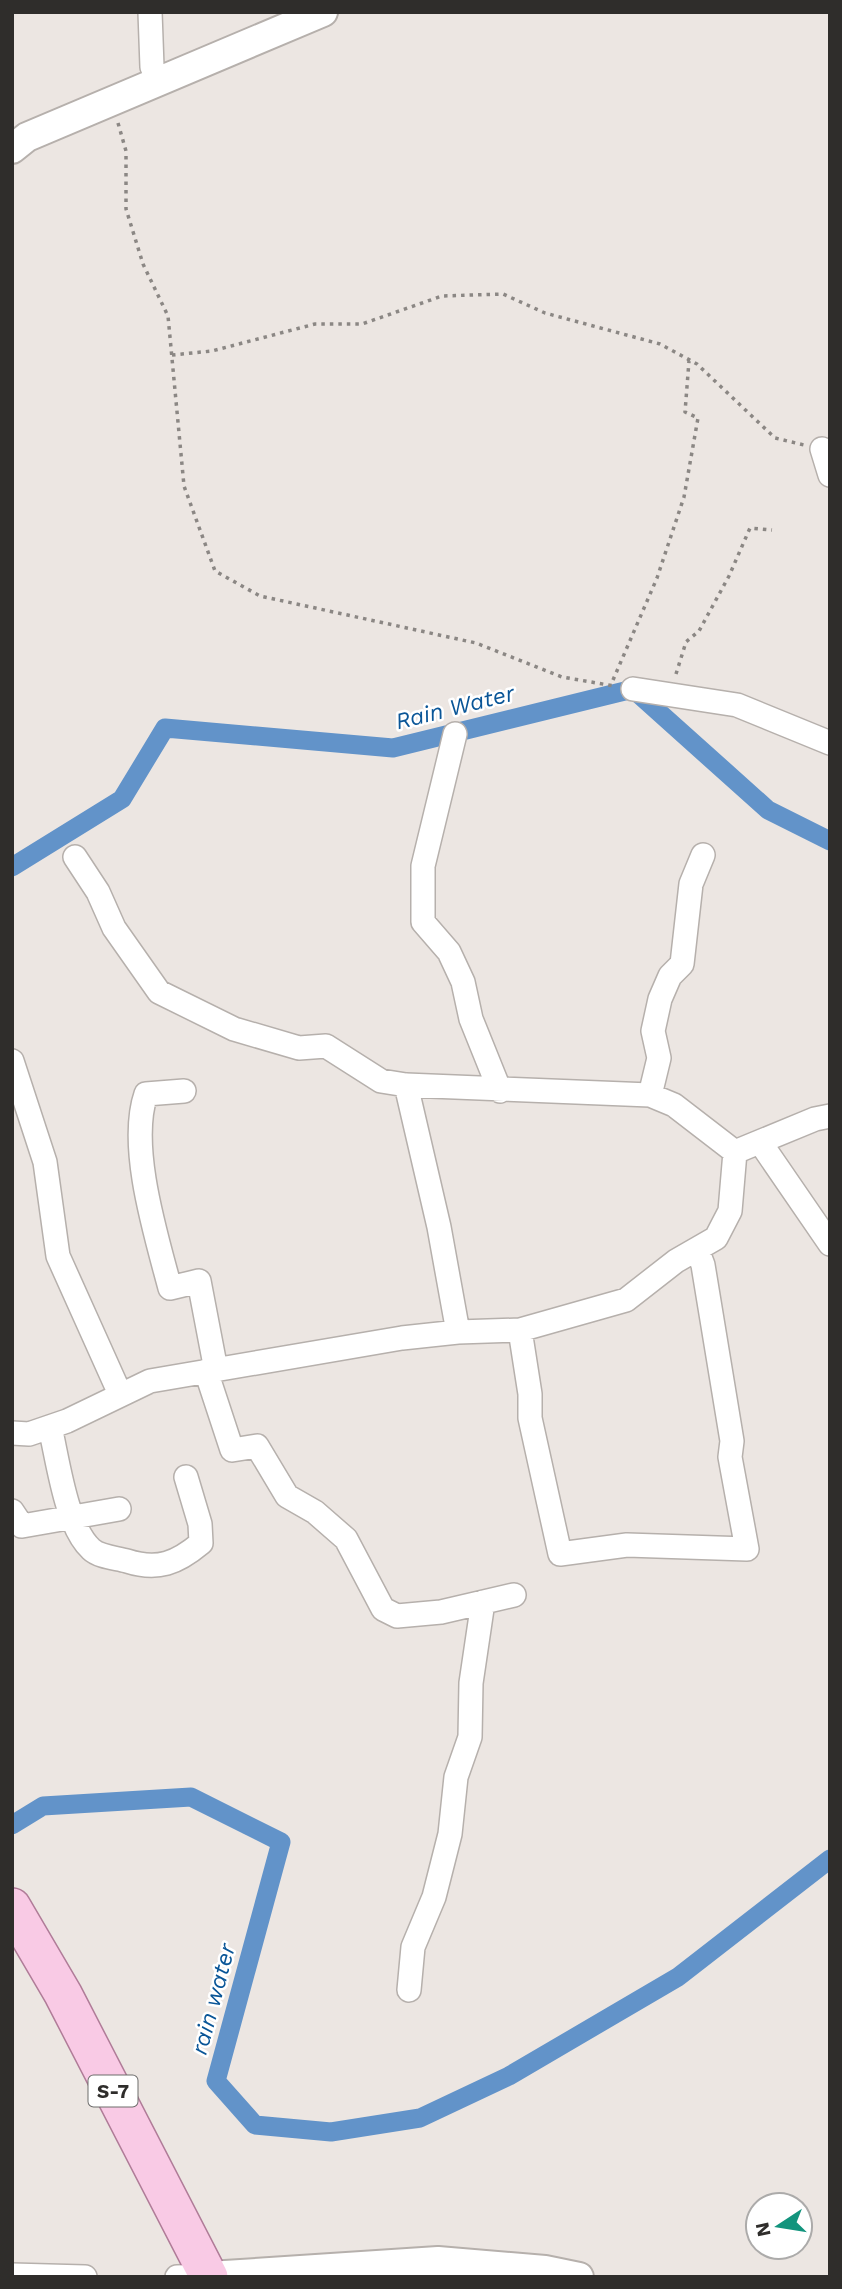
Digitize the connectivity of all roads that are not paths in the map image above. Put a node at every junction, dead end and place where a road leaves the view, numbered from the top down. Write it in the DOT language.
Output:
graph roads {
  1 [pos="150,12"];
  2 [pos="323,12"];
  3 [pos="159,80"];
  4 [pos="12,149"];
  5 [pos="822,449"];
  6 [pos="830,474"];
  7 [pos="622,687"];
  8 [pos="455,734"];
  9 [pos="830,743"];
  10 [pos="703,855"];
  11 [pos="75,857"];
  12 [pos="12,1061"];
  13 [pos="406,1086"];
  14 [pos="184,1091"];
  15 [pos="500,1091"];
  16 [pos="650,1095"];
  17 [pos="830,1116"];
  18 [pos="760,1142"];
  19 [pos="735,1152"];
  20 [pos="830,1244"];
  21 [pos="697,1248"];
  22 [pos="520,1330"];
  23 [pos="458,1332"];
  24 [pos="211,1371"];
  25 [pos="120,1394"];
  26 [pos="50,1427"];
  27 [pos="12,1433"];
  28 [pos="186,1477"];
  29 [pos="119,1509"];
  30 [pos="12,1511"];
  31 [pos="73,1517"];
  32 [pos="513,1595"];
  33 [pos="483,1602"];
  34 [pos="12,1907"];
  35 [pos="409,1990"];
  36 [pos="550,2274"];
  37 [pos="12,2275"];
  38 [pos="198,2276"];
  39 [pos="85,2277"];
  40 [pos="579,2277"];
  1 -- 3 [label="street"];
  2 -- 3 [label="street"];
  3 -- 4 [label="street"];
  5 -- 6 [label="street"];
  7 -- 9 [label="street"];
  8 -- 15 [label="street"];
  10 -- 16 [label="street"];
  11 -- 13 [label="street"];
  12 -- 25 [label="street"];
  13 -- 15 [label="street"];
  13 -- 23 [label="street"];
  14 -- 24 [label="street"];
  15 -- 16 [label="street"];
  16 -- 19 [label="street"];
  17 -- 18 [label="street"];
  18 -- 19 [label="street"];
  18 -- 20 [label="street"];
  19 -- 21 [label="street"];
  21 -- 22 [label="street"];
  21 -- 22 [label="street"];
  22 -- 23 [label="street"];
  23 -- 24 [label="street"];
  24 -- 25 [label="street"];
  24 -- 33 [label="street"];
  25 -- 26 [label="street"];
  26 -- 27 [label="street"];
  26 -- 31 [label="street"];
  28 -- 31 [label="street"];
  29 -- 31 [label="street"];
  30 -- 31 [label="street"];
  32 -- 33 [label="street"];
  33 -- 35 [label="street"];
  34 -- 38 [label="main road, S-7"];
  36 -- 38 [label="street"];
  36 -- 40 [label="street"];
  37 -- 39 [label="street"];
}
